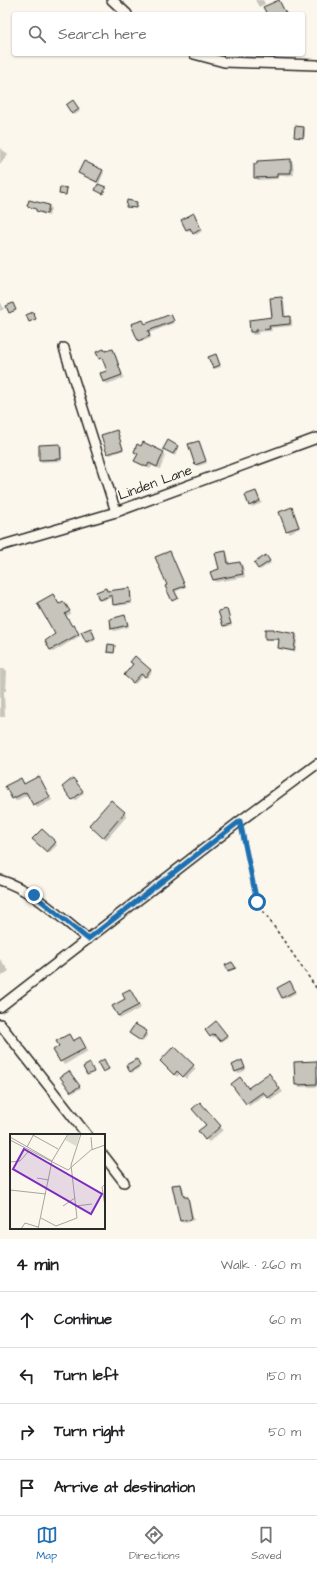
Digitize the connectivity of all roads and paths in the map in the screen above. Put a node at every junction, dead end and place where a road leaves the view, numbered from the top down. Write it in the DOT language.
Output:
graph roads {
  1 [pos="112,0"];
  2 [pos="125,12"];
  3 [pos="202,56"];
  4 [pos="317,65"];
  5 [pos="64,348"];
  6 [pos="317,438"];
  7 [pos="116,512"];
  8 [pos="0,546"];
  9 [pos="317,764"];
  10 [pos="240,821"];
  11 [pos="0,880"];
  12 [pos="88,939"];
  13 [pos="317,989"];
  14 [pos="0,1007"];
  15 [pos="0,1024"];
  16 [pos="86,1134"];
  17 [pos="105,1157"];
  18 [pos="124,1182"];
  1 -- 2 [label="street"];
  3 -- 4 [label="street"];
  5 -- 7 [label="street"];
  6 -- 7 [label="street, Linden Lane"];
  7 -- 8 [label="street, Linden Lane"];
  9 -- 10 [label="street"];
  10 -- 12 [label="street"];
  10 -- 13 [label="path"];
  11 -- 12 [label="street"];
  12 -- 14 [label="street"];
  15 -- 16 [label="street"];
  17 -- 18 [label="street"];
}
